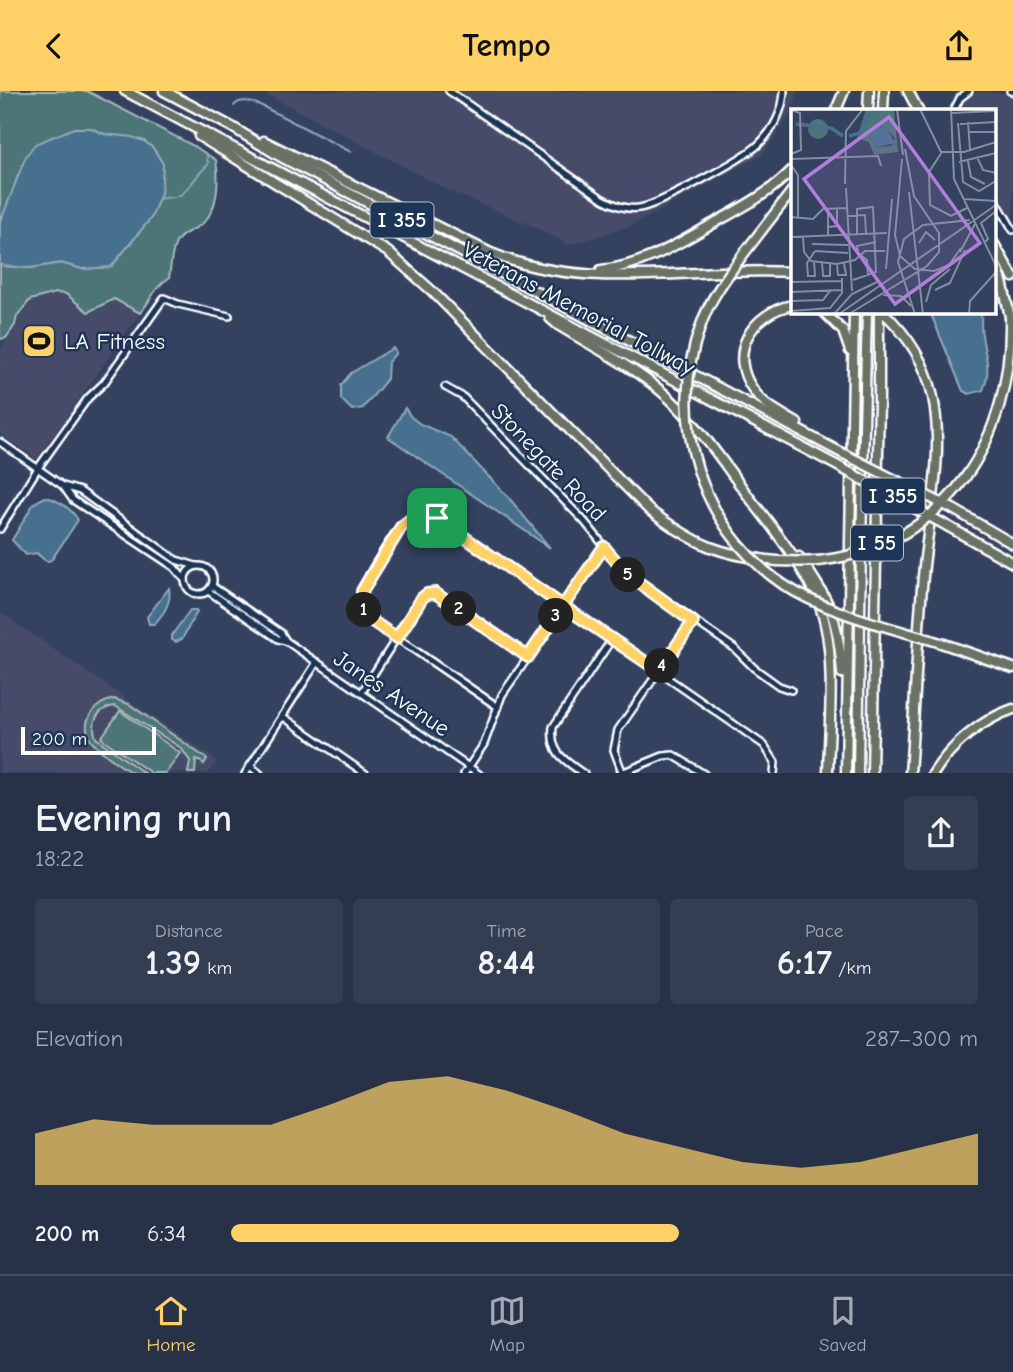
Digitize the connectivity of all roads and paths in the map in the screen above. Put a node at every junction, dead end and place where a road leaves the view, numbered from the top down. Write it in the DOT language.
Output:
graph roads {
  1 [pos="125,91"];
  2 [pos="164,91"];
  3 [pos="449,91"];
  4 [pos="783,91"];
  5 [pos="846,91"];
  6 [pos="870,91"];
  7 [pos="884,91"];
  8 [pos="908,91"];
  9 [pos="970,91"];
  10 [pos="137,97"];
  11 [pos="837,109"];
  12 [pos="842,109"];
  13 [pos="869,109"];
  14 [pos="883,109"];
  15 [pos="917,109"];
  16 [pos="955,109"];
  17 [pos="232,127"];
  18 [pos="791,172"];
  19 [pos="791,193"];
  20 [pos="996,200"];
  21 [pos="1013,230"];
  22 [pos="996,247"];
  23 [pos="996,264"];
  24 [pos="791,272"];
  25 [pos="563,273"];
  26 [pos="1013,277"];
  27 [pos="791,306"];
  28 [pos="543,311"];
  29 [pos="825,313"];
  30 [pos="854,313"];
  31 [pos="867,313"];
  32 [pos="880,313"];
  33 [pos="882,313"];
  34 [pos="229,316"];
  35 [pos="445,387"];
  36 [pos="852,422"];
  37 [pos="0,442"];
  38 [pos="837,450"];
  39 [pos="38,468"];
  40 [pos="63,486"];
  41 [pos="759,509"];
  42 [pos="0,529"];
  43 [pos="1013,544"];
  44 [pos="604,547"];
  45 [pos="1013,563"];
  46 [pos="196,566"];
  47 [pos="184,580"];
  48 [pos="210,588"];
  49 [pos="563,606"];
  50 [pos="693,622"];
  51 [pos="397,638"];
  52 [pos="611,639"];
  53 [pos="528,657"];
  54 [pos="317,662"];
  55 [pos="1013,668"];
  56 [pos="659,671"];
  57 [pos="792,689"];
  58 [pos="362,692"];
  59 [pos="498,708"];
  60 [pos="1013,709"];
  61 [pos="282,716"];
  62 [pos="847,716"];
  63 [pos="250,766"];
  64 [pos="469,767"];
  65 [pos="245,773"];
  66 [pos="260,773"];
  67 [pos="366,773"];
  68 [pos="464,773"];
  69 [pos="479,773"];
  70 [pos="584,773"];
  71 [pos="622,773"];
  72 [pos="704,773"];
  73 [pos="774,773"];
  74 [pos="828,773"];
  75 [pos="846,773"];
  76 [pos="858,773"];
  77 [pos="872,773"];
  78 [pos="910,773"];
  79 [pos="933,773"];
  1 -- 10 [label="highway, Veterans Memorial Tollway / I 355"];
  2 -- 17 [label="highway, Veterans Memorial Tollway / I 355"];
  3 -- 4 [label="street"];
  5 -- 11 [label="highway"];
  5 -- 12 [label="highway"];
  6 -- 13 [label="highway"];
  7 -- 14 [label="highway"];
  8 -- 15 [label="highway"];
  9 -- 16 [label="street"];
  10 -- 23 [label="highway, bridge"];
  10 -- 28 [label="highway, Veterans Memorial Tollway / I 355"];
  17 -- 25 [label="highway"];
  17 -- 38 [label="highway, Veterans Memorial Tollway / I 355"];
  18 -- 25 [label="highway"];
  19 -- 55 [label="highway, bridge"];
  20 -- 21 [label="street"];
  22 -- 26 [label="highway"];
  24 -- 25 [label="highway"];
  27 -- 38 [label="highway"];
  28 -- 41 [label="highway"];
  28 -- 45 [label="highway, Veterans Memorial Tollway / I 355, bridge"];
  29 -- 36 [label="highway"];
  30 -- 36 [label="highway"];
  31 -- 76 [label="highway, I 55"];
  32 -- 77 [label="highway, I 55"];
  33 -- 78 [label="highway"];
  34 -- 39 [label="street"];
  35 -- 44 [label="street, Stonegate Road"];
  36 -- 62 [label="highway"];
  37 -- 39 [label="street, Janes Avenue"];
  38 -- 43 [label="highway, Veterans Memorial Tollway / I 355, bridge"];
  39 -- 40 [label="street, Janes Avenue"];
  39 -- 42 [label="street"];
  40 -- 46 [label="street, Janes Avenue"];
  40 -- 47 [label="street, Janes Avenue"];
  41 -- 62 [label="highway"];
  41 -- 74 [label="highway"];
  44 -- 49 [label="street"];
  44 -- 50 [label="street, Stonegate Road"];
  46 -- 47 [label="street"];
  46 -- 48 [label="street, Janes Avenue"];
  47 -- 48 [label="street, Janes Avenue"];
  48 -- 54 [label="street, Janes Avenue"];
  49 -- 51 [label="street"];
  49 -- 52 [label="street"];
  49 -- 53 [label="street"];
  50 -- 56 [label="street"];
  50 -- 57 [label="street, Stonegate Road"];
  51 -- 53 [label="street"];
  51 -- 58 [label="street"];
  51 -- 59 [label="street"];
  52 -- 56 [label="street"];
  52 -- 70 [label="street"];
  53 -- 59 [label="street"];
  54 -- 58 [label="street, Janes Avenue"];
  54 -- 61 [label="street"];
  56 -- 71 [label="street"];
  56 -- 73 [label="street"];
  58 -- 64 [label="street, Janes Avenue"];
  59 -- 64 [label="street"];
  60 -- 79 [label="highway"];
  61 -- 63 [label="street"];
  61 -- 67 [label="street"];
  62 -- 75 [label="highway"];
  63 -- 65 [label="street"];
  63 -- 66 [label="street"];
  64 -- 68 [label="street"];
  64 -- 69 [label="street, Janes Avenue"];
  71 -- 72 [label="street"];
}
